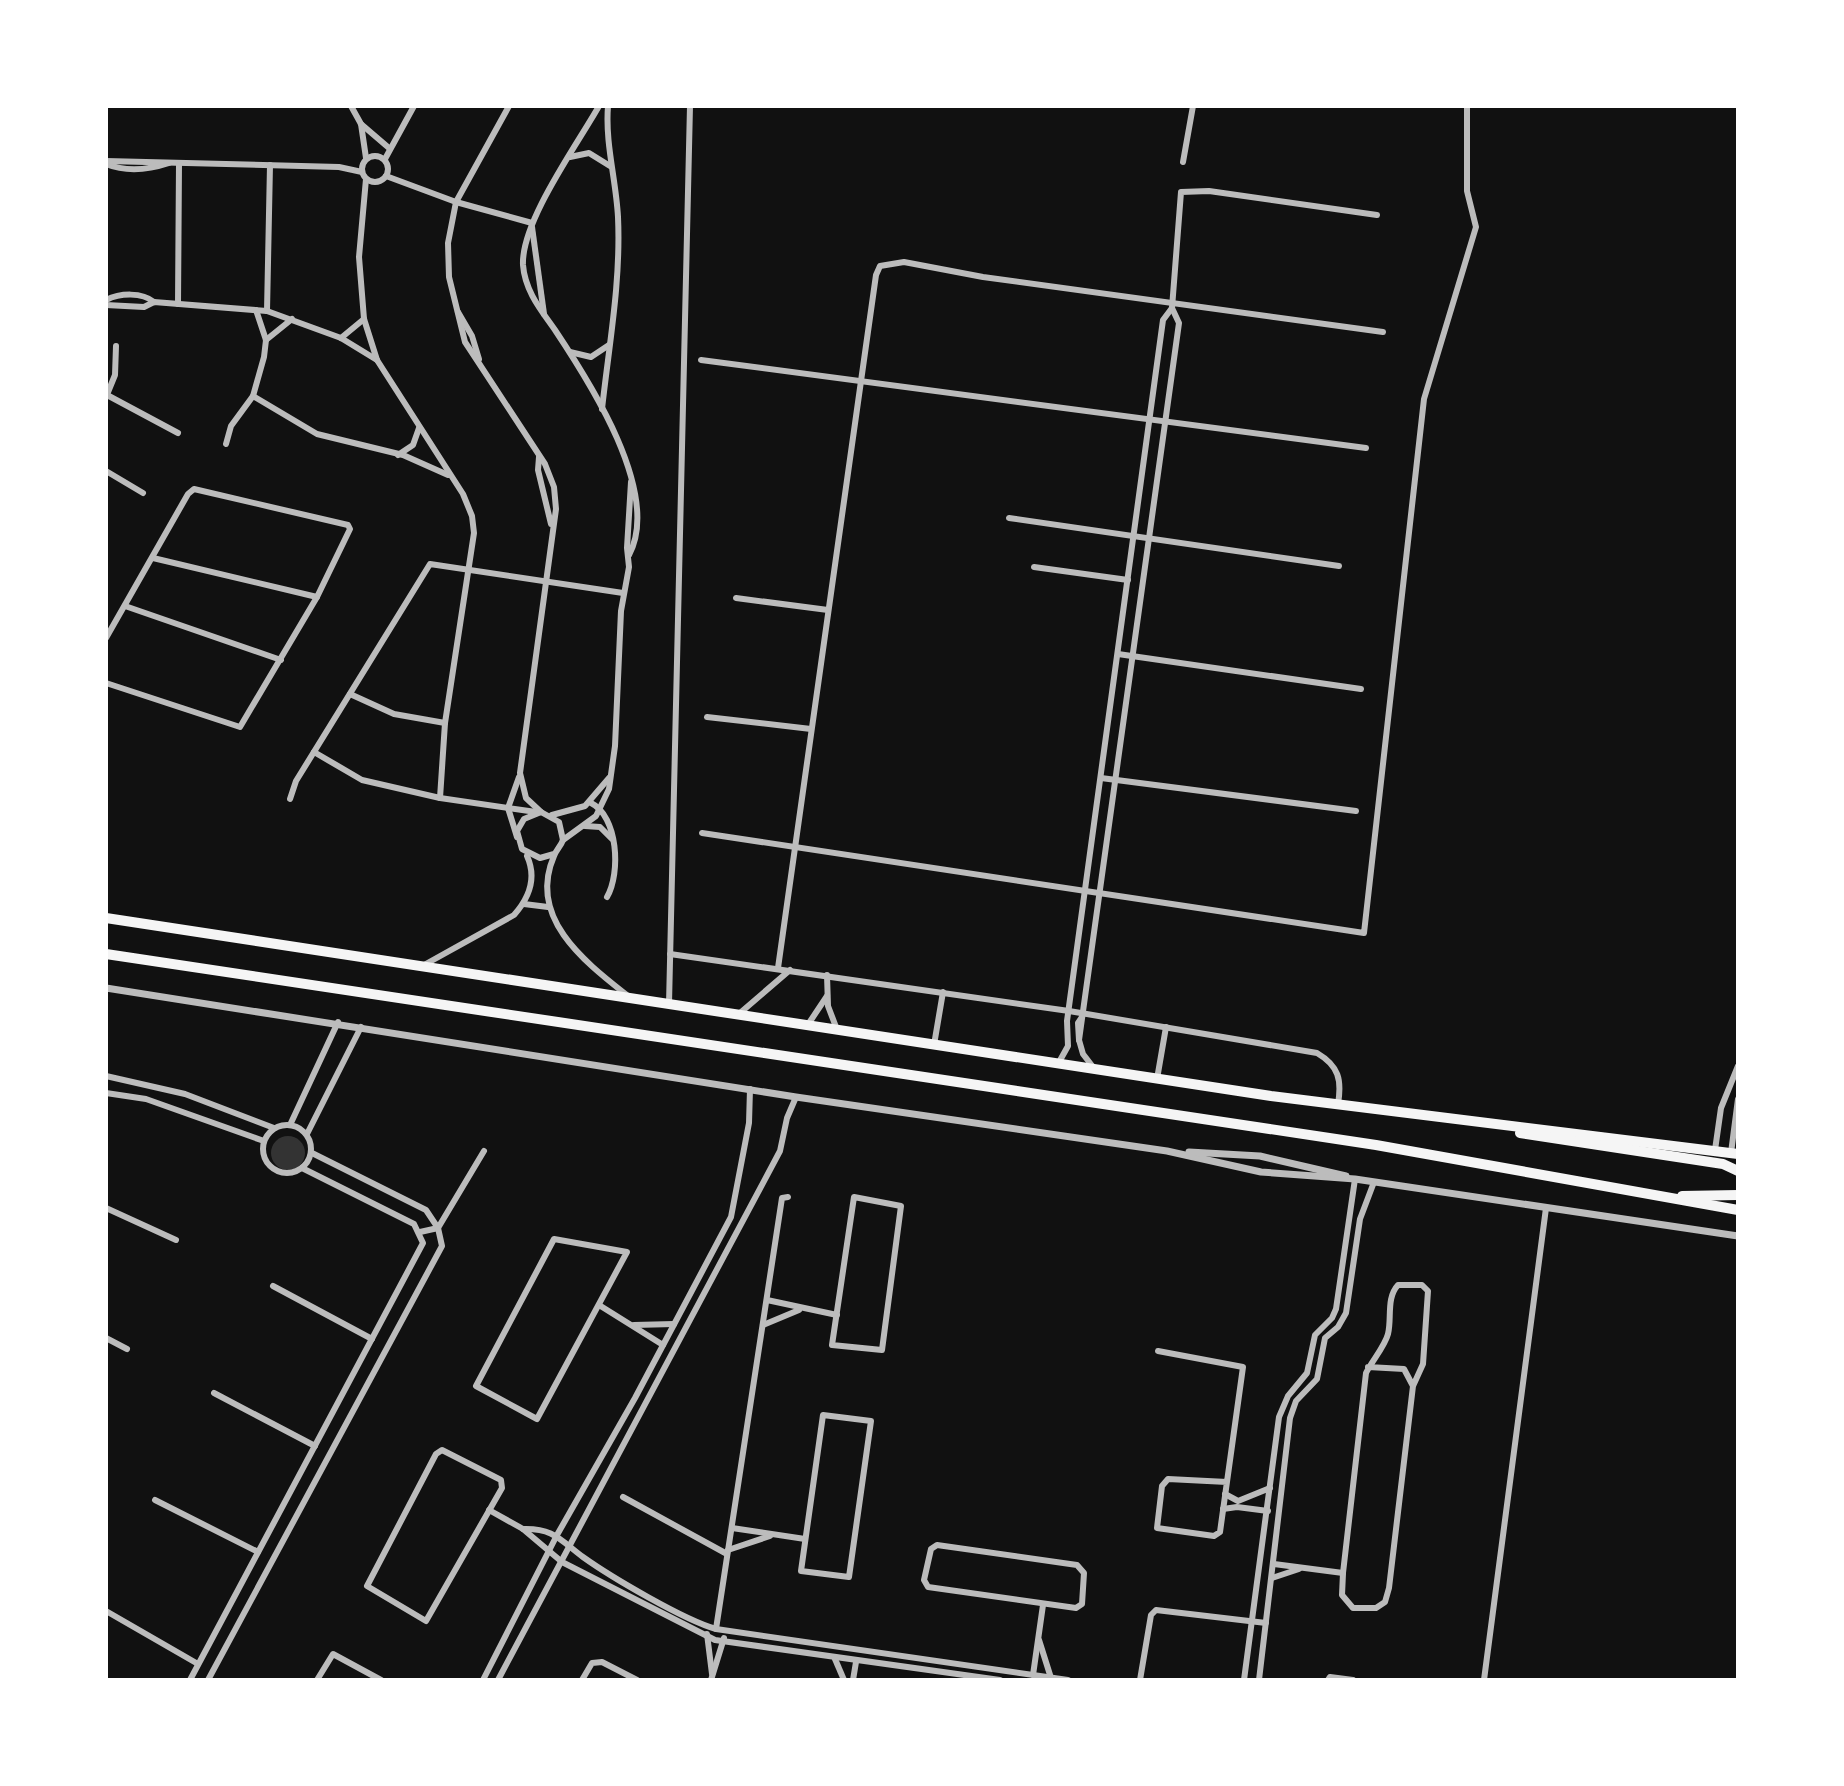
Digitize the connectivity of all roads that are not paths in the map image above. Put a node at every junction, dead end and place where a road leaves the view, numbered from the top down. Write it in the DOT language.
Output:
graph roads {
  1 [pos="351,106"];
  2 [pos="414,106"];
  3 [pos="599,106"];
  4 [pos="608,106"];
  5 [pos="690,106"];
  6 [pos="1193,106"];
  7 [pos="1467,106"];
  8 [pos="506,108"];
  9 [pos="361,124"];
  10 [pos="389,148"];
  11 [pos="569,158"];
  12 [pos="385,159"];
  13 [pos="365,160"];
  14 [pos="106,162"];
  15 [pos="1183,162"];
  16 [pos="175,163"];
  17 [pos="270,165"];
  18 [pos="610,166"];
  19 [pos="339,167"];
  20 [pos="364,175"];
  21 [pos="386,176"];
  22 [pos="378,181"];
  23 [pos="366,201"];
  24 [pos="456,202"];
  25 [pos="1377,215"];
  26 [pos="532,223"];
  27 [pos="154,302"];
  28 [pos="106,303"];
  29 [pos="178,304"];
  30 [pos="1172,306"];
  31 [pos="256,310"];
  32 [pos="267,311"];
  33 [pos="545,318"];
  34 [pos="292,319"];
  35 [pos="364,319"];
  36 [pos="1383,332"];
  37 [pos="341,338"];
  38 [pos="266,340"];
  39 [pos="609,345"];
  40 [pos="116,346"];
  41 [pos="567,352"];
  42 [pos="377,360"];
  43 [pos="701,360"];
  44 [pos="106,375"];
  45 [pos="115,375"];
  46 [pos="859,379"];
  47 [pos="107,396"];
  48 [pos="253,396"];
  49 [pos="602,409"];
  50 [pos="1150,420"];
  51 [pos="1166,423"];
  52 [pos="419,428"];
  53 [pos="178,433"];
  54 [pos="226,444"];
  55 [pos="1366,448"];
  56 [pos="398,455"];
  57 [pos="539,456"];
  58 [pos="106,471"];
  59 [pos="451,476"];
  60 [pos="143,493"];
  61 [pos="1009,518"];
  62 [pos="551,524"];
  63 [pos="1134,537"];
  64 [pos="1149,540"];
  65 [pos="153,558"];
  66 [pos="1339,566"];
  67 [pos="1034,567"];
  68 [pos="468,568"];
  69 [pos="546,580"];
  70 [pos="1128,580"];
  71 [pos="623,593"];
  72 [pos="317,597"];
  73 [pos="736,598"];
  74 [pos="125,606"];
  75 [pos="828,610"];
  76 [pos="106,638"];
  77 [pos="1118,654"];
  78 [pos="1133,656"];
  79 [pos="281,660"];
  80 [pos="106,683"];
  81 [pos="1361,689"];
  82 [pos="350,694"];
  83 [pos="707,717"];
  84 [pos="445,723"];
  85 [pos="811,729"];
  86 [pos="314,752"];
  87 [pos="520,773"];
  88 [pos="611,775"];
  89 [pos="1101,778"];
  90 [pos="1116,780"];
  91 [pos="440,798"];
  92 [pos="290,799"];
  93 [pos="591,803"];
  94 [pos="508,808"];
  95 [pos="602,809"];
  96 [pos="1356,811"];
  97 [pos="539,812"];
  98 [pos="552,815"];
  99 [pos="585,826"];
  100 [pos="702,833"];
  101 [pos="517,838"];
  102 [pos="563,840"];
  103 [pos="612,840"];
  104 [pos="795,846"];
  105 [pos="526,854"];
  106 [pos="554,854"];
  107 [pos="1085,893"];
  108 [pos="1100,895"];
  109 [pos="607,897"];
  110 [pos="524,904"];
  111 [pos="548,907"];
  112 [pos="106,918"];
  113 [pos="106,954"];
  114 [pos="670,954"];
  115 [pos="424,965"];
  116 [pos="778,968"];
  117 [pos="790,970"];
  118 [pos="827,975"];
  119 [pos="106,988"];
  120 [pos="943,992"];
  121 [pos="827,996"];
  122 [pos="630,998"];
  123 [pos="669,1004"];
  124 [pos="1069,1011"];
  125 [pos="740,1013"];
  126 [pos="1082,1015"];
  127 [pos="338,1022"];
  128 [pos="809,1023"];
  129 [pos="361,1027"];
  130 [pos="836,1027"];
  131 [pos="1166,1027"];
  132 [pos="934,1045"];
  133 [pos="323,1055"];
  134 [pos="342,1062"];
  135 [pos="1058,1064"];
  136 [pos="1738,1066"];
  137 [pos="1095,1070"];
  138 [pos="106,1076"];
  139 [pos="1157,1079"];
  140 [pos="308,1088"];
  141 [pos="750,1089"];
  142 [pos="106,1093"];
  143 [pos="325,1097"];
  144 [pos="796,1097"];
  145 [pos="1738,1099"];
  146 [pos="1338,1104"];
  147 [pos="1720,1112"];
  148 [pos="1735,1115"];
  149 [pos="1467,1122"];
  150 [pos="290,1125"];
  151 [pos="274,1128"];
  152 [pos="307,1134"];
  153 [pos="264,1141"];
  154 [pos="1715,1150"];
  155 [pos="484,1151"];
  156 [pos="1167,1151"];
  157 [pos="312,1153"];
  158 [pos="1734,1153"];
  159 [pos="302,1168"];
  160 [pos="1738,1171"];
  161 [pos="1355,1179"];
  162 [pos="1374,1182"];
  163 [pos="1648,1195"];
  164 [pos="1738,1195"];
  165 [pos="788,1197"];
  166 [pos="106,1208"];
  167 [pos="1546,1208"];
  168 [pos="1738,1210"];
  169 [pos="438,1228"];
  170 [pos="420,1232"];
  171 [pos="1738,1236"];
  172 [pos="176,1240"];
  173 [pos="273,1286"];
  174 [pos="767,1300"];
  175 [pos="599,1305"];
  176 [pos="802,1309"];
  177 [pos="837,1315"];
  178 [pos="674,1324"];
  179 [pos="630,1325"];
  180 [pos="763,1325"];
  181 [pos="106,1338"];
  182 [pos="372,1339"];
  183 [pos="663,1345"];
  184 [pos="127,1349"];
  185 [pos="1158,1351"];
  186 [pos="654,1363"];
  187 [pos="1368,1367"];
  188 [pos="666,1369"];
  189 [pos="1413,1386"];
  190 [pos="214,1393"];
  191 [pos="315,1446"];
  192 [pos="1274,1451"];
  193 [pos="1286,1452"];
  194 [pos="1227,1482"];
  195 [pos="1270,1488"];
  196 [pos="1225,1494"];
  197 [pos="623,1497"];
  198 [pos="155,1500"];
  199 [pos="286,1500"];
  200 [pos="301,1508"];
  201 [pos="1223,1509"];
  202 [pos="489,1510"];
  203 [pos="1268,1511"];
  204 [pos="732,1528"];
  205 [pos="523,1529"];
  206 [pos="774,1534"];
  207 [pos="557,1535"];
  208 [pos="805,1539"];
  209 [pos="571,1546"];
  210 [pos="550,1549"];
  211 [pos="258,1552"];
  212 [pos="728,1552"];
  213 [pos="562,1562"];
  214 [pos="1274,1564"];
  215 [pos="1303,1568"];
  216 [pos="1343,1573"];
  217 [pos="1272,1578"];
  218 [pos="1043,1605"];
  219 [pos="106,1611"];
  220 [pos="1252,1621"];
  221 [pos="1266,1623"];
  222 [pos="708,1626"];
  223 [pos="716,1629"];
  224 [pos="725,1630"];
  225 [pos="1038,1636"];
  226 [pos="707,1638"];
  227 [pos="723,1642"];
  228 [pos="902,1657"];
  229 [pos="835,1659"];
  230 [pos="856,1662"];
  231 [pos="198,1664"];
  232 [pos="901,1668"];
  233 [pos="1033,1675"];
  234 [pos="712,1677"];
  235 [pos="1051,1678"];
  236 [pos="190,1680"];
  237 [pos="208,1680"];
  238 [pos="317,1680"];
  239 [pos="381,1680"];
  240 [pos="483,1680"];
  241 [pos="498,1680"];
  242 [pos="582,1680"];
  243 [pos="637,1680"];
  244 [pos="844,1680"];
  245 [pos="853,1680"];
  246 [pos="1000,1680"];
  247 [pos="1068,1680"];
  248 [pos="1140,1680"];
  249 [pos="1244,1680"];
  250 [pos="1259,1680"];
  251 [pos="1328,1680"];
  252 [pos="1353,1680"];
  253 [pos="1484,1680"];
  1 -- 9 [label="street"];
  2 -- 10 [label="street"];
  3 -- 11 [label="street"];
  4 -- 18 [label="street"];
  5 -- 114 [label="street"];
  6 -- 15 [label="street"];
  7 -- 108 [label="street"];
  8 -- 24 [label="street"];
  9 -- 10 [label="street"];
  9 -- 13 [label="street"];
  10 -- 12 [label="street"];
  11 -- 18 [label="street"];
  11 -- 26 [label="street"];
  12 -- 13 [label="street"];
  12 -- 21 [label="street"];
  13 -- 19 [label="street"];
  13 -- 20 [label="street"];
  14 -- 16 [label="street"];
  16 -- 17 [label="street"];
  16 -- 29 [label="street"];
  17 -- 19 [label="street"];
  17 -- 32 [label="street"];
  18 -- 39 [label="street"];
  19 -- 20 [label="street"];
  20 -- 22 [label="street"];
  20 -- 23 [label="street"];
  21 -- 22 [label="street"];
  21 -- 24 [label="street"];
  22 -- 23 [label="street"];
  23 -- 35 [label="street"];
  24 -- 26 [label="street"];
  24 -- 57 [label="street"];
  25 -- 30 [label="street"];
  26 -- 33 [label="street"];
  26 -- 33 [label="street"];
  27 -- 28 [label="street"];
  27 -- 28 [label="street"];
  27 -- 29 [label="street"];
  29 -- 31 [label="street"];
  30 -- 36 [label="street"];
  30 -- 46 [label="street"];
  30 -- 50 [label="street"];
  30 -- 51 [label="street"];
  31 -- 32 [label="street"];
  31 -- 38 [label="street"];
  32 -- 34 [label="street"];
  33 -- 41 [label="street"];
  34 -- 37 [label="street"];
  34 -- 38 [label="street"];
  35 -- 37 [label="street"];
  35 -- 42 [label="street"];
  37 -- 42 [label="street"];
  38 -- 48 [label="street"];
  39 -- 41 [label="street"];
  39 -- 49 [label="street"];
  40 -- 45 [label="street"];
  41 -- 49 [label="street"];
  42 -- 52 [label="street"];
  43 -- 46 [label="street"];
  44 -- 45 [label="street"];
  45 -- 47 [label="street"];
  46 -- 50 [label="street"];
  46 -- 75 [label="street"];
  47 -- 53 [label="street"];
  48 -- 54 [label="street"];
  48 -- 56 [label="street"];
  49 -- 71 [label="street"];
  50 -- 51 [label="street"];
  50 -- 63 [label="street"];
  51 -- 55 [label="street"];
  51 -- 64 [label="street"];
  52 -- 56 [label="street"];
  52 -- 59 [label="street"];
  56 -- 59 [label="street"];
  57 -- 62 [label="street"];
  57 -- 62 [label="street"];
  58 -- 60 [label="street"];
  59 -- 68 [label="street"];
  61 -- 63 [label="street"];
  62 -- 69 [label="street"];
  63 -- 64 [label="street"];
  63 -- 70 [label="street"];
  64 -- 66 [label="street"];
  64 -- 78 [label="street"];
  65 -- 72 [label="street"];
  65 -- 72 [label="street"];
  65 -- 74 [label="street"];
  67 -- 70 [label="street"];
  68 -- 69 [label="street"];
  68 -- 82 [label="street"];
  68 -- 84 [label="street"];
  69 -- 71 [label="street"];
  69 -- 87 [label="street"];
  70 -- 77 [label="street"];
  71 -- 88 [label="street"];
  72 -- 79 [label="street"];
  73 -- 75 [label="street"];
  74 -- 76 [label="street"];
  74 -- 79 [label="street"];
  75 -- 85 [label="street"];
  77 -- 78 [label="street"];
  77 -- 89 [label="street"];
  78 -- 81 [label="street"];
  78 -- 90 [label="street"];
  79 -- 80 [label="street"];
  82 -- 84 [label="street"];
  82 -- 86 [label="street"];
  83 -- 85 [label="street"];
  84 -- 91 [label="street"];
  85 -- 104 [label="street"];
  86 -- 91 [label="street"];
  86 -- 92 [label="street"];
  87 -- 94 [label="street"];
  87 -- 97 [label="street"];
  88 -- 93 [label="street"];
  88 -- 95 [label="street"];
  89 -- 90 [label="street"];
  89 -- 107 [label="street"];
  90 -- 96 [label="street"];
  90 -- 108 [label="street"];
  91 -- 94 [label="street"];
  93 -- 95 [label="street"];
  93 -- 98 [label="street"];
  94 -- 97 [label="street"];
  94 -- 101 [label="street"];
  95 -- 99 [label="street"];
  95 -- 103 [label="street"];
  97 -- 98 [label="street"];
  97 -- 101 [label="street"];
  98 -- 102 [label="street"];
  99 -- 102 [label="street"];
  99 -- 103 [label="street"];
  100 -- 104 [label="street"];
  101 -- 105 [label="street"];
  102 -- 106 [label="street"];
  103 -- 109 [label="street"];
  104 -- 107 [label="street"];
  104 -- 116 [label="street"];
  105 -- 106 [label="street"];
  105 -- 110 [label="street"];
  106 -- 111 [label="street"];
  107 -- 108 [label="street"];
  107 -- 124 [label="street"];
  108 -- 126 [label="street"];
  110 -- 111 [label="street"];
  110 -- 115 [label="street"];
  111 -- 122 [label="street"];
  112 -- 115 [label="highway"];
  113 -- 163 [label="highway"];
  114 -- 116 [label="street"];
  114 -- 123 [label="street"];
  115 -- 122 [label="highway"];
  116 -- 117 [label="street"];
  117 -- 118 [label="street"];
  117 -- 125 [label="street"];
  118 -- 120 [label="street"];
  118 -- 121 [label="street"];
  119 -- 127 [label="street"];
  120 -- 124 [label="street"];
  120 -- 132 [label="street"];
  121 -- 128 [label="street"];
  121 -- 130 [label="street"];
  122 -- 123 [label="highway"];
  123 -- 125 [label="highway"];
  124 -- 126 [label="street"];
  124 -- 135 [label="street"];
  125 -- 128 [label="highway"];
  126 -- 131 [label="street"];
  126 -- 137 [label="street"];
  127 -- 129 [label="street"];
  127 -- 133 [label="street"];
  128 -- 130 [label="highway"];
  129 -- 134 [label="street"];
  129 -- 141 [label="street"];
  130 -- 132 [label="highway"];
  131 -- 139 [label="street"];
  131 -- 146 [label="street"];
  132 -- 135 [label="highway"];
  133 -- 134 [label="street"];
  133 -- 140 [label="street"];
  134 -- 143 [label="street"];
  135 -- 137 [label="highway"];
  136 -- 147 [label="street"];
  137 -- 139 [label="highway"];
  138 -- 151 [label="street"];
  139 -- 146 [label="highway"];
  140 -- 143 [label="street"];
  140 -- 150 [label="street"];
  141 -- 144 [label="street"];
  141 -- 178 [label="street"];
  142 -- 153 [label="street"];
  143 -- 152 [label="street"];
  144 -- 156 [label="street"];
  144 -- 188 [label="street"];
  145 -- 148 [label="street"];
  146 -- 149 [label="highway"];
  147 -- 148 [label="street"];
  147 -- 154 [label="street"];
  148 -- 158 [label="street"];
  149 -- 154 [label="highway"];
  149 -- 160 [label="highway"];
  150 -- 151 [label="street"];
  150 -- 152 [label="street"];
  151 -- 153 [label="street"];
  152 -- 157 [label="street"];
  153 -- 159 [label="street"];
  154 -- 158 [label="highway"];
  155 -- 169 [label="street"];
  156 -- 161 [label="street"];
  156 -- 161 [label="street"];
  157 -- 159 [label="street"];
  157 -- 169 [label="street"];
  159 -- 170 [label="street"];
  161 -- 162 [label="street"];
  161 -- 192 [label="street"];
  162 -- 167 [label="street"];
  162 -- 193 [label="street"];
  163 -- 164 [label="highway"];
  163 -- 168 [label="highway"];
  165 -- 174 [label="street"];
  166 -- 172 [label="street"];
  167 -- 171 [label="street"];
  167 -- 253 [label="street"];
  169 -- 170 [label="street"];
  169 -- 200 [label="street"];
  170 -- 182 [label="street"];
  173 -- 182 [label="street"];
  174 -- 176 [label="street"];
  174 -- 180 [label="street"];
  175 -- 175 [label="street"];
  175 -- 179 [label="street"];
  176 -- 177 [label="street"];
  176 -- 180 [label="street"];
  177 -- 177 [label="street"];
  178 -- 179 [label="street"];
  178 -- 183 [label="street"];
  179 -- 183 [label="street"];
  180 -- 204 [label="street"];
  181 -- 184 [label="street"];
  182 -- 191 [label="street"];
  183 -- 186 [label="street"];
  185 -- 194 [label="street"];
  186 -- 188 [label="street"];
  186 -- 207 [label="street"];
  187 -- 189 [label="street"];
  187 -- 189 [label="street"];
  187 -- 216 [label="street"];
  188 -- 209 [label="street"];
  189 -- 216 [label="street"];
  190 -- 191 [label="street"];
  191 -- 199 [label="street"];
  192 -- 193 [label="street"];
  192 -- 195 [label="street"];
  193 -- 214 [label="street"];
  194 -- 196 [label="street"];
  194 -- 201 [label="street"];
  195 -- 196 [label="street"];
  195 -- 203 [label="street"];
  196 -- 201 [label="street"];
  197 -- 212 [label="street"];
  198 -- 211 [label="street"];
  199 -- 200 [label="street"];
  199 -- 211 [label="street"];
  200 -- 237 [label="street"];
  201 -- 203 [label="street"];
  202 -- 202 [label="street"];
  202 -- 205 [label="street"];
  203 -- 220 [label="street"];
  204 -- 206 [label="street"];
  204 -- 212 [label="street"];
  205 -- 207 [label="street"];
  205 -- 210 [label="street"];
  206 -- 208 [label="street"];
  206 -- 212 [label="street"];
  207 -- 209 [label="street"];
  207 -- 210 [label="street"];
  208 -- 208 [label="street"];
  209 -- 213 [label="street"];
  209 -- 222 [label="street"];
  210 -- 213 [label="street"];
  210 -- 240 [label="street"];
  211 -- 231 [label="street"];
  212 -- 223 [label="street"];
  213 -- 226 [label="street"];
  213 -- 241 [label="street"];
  214 -- 215 [label="street"];
  214 -- 217 [label="street"];
  215 -- 216 [label="street"];
  215 -- 217 [label="street"];
  217 -- 221 [label="street"];
  218 -- 218 [label="street"];
  218 -- 225 [label="street"];
  219 -- 231 [label="street"];
  220 -- 221 [label="street"];
  220 -- 248 [label="street"];
  220 -- 249 [label="street"];
  221 -- 250 [label="street"];
  222 -- 223 [label="street"];
  222 -- 226 [label="street"];
  223 -- 224 [label="street"];
  224 -- 227 [label="street"];
  224 -- 228 [label="street"];
  225 -- 233 [label="street"];
  225 -- 235 [label="street"];
  226 -- 227 [label="street"];
  226 -- 234 [label="street"];
  227 -- 229 [label="street"];
  227 -- 234 [label="street"];
  228 -- 232 [label="street"];
  228 -- 233 [label="street"];
  229 -- 230 [label="street"];
  229 -- 244 [label="street"];
  230 -- 232 [label="street"];
  230 -- 245 [label="street"];
  231 -- 236 [label="street"];
  232 -- 246 [label="street"];
  233 -- 235 [label="street"];
  235 -- 247 [label="street"];
  238 -- 239 [label="street"];
  242 -- 243 [label="street"];
  251 -- 252 [label="street"];
}
